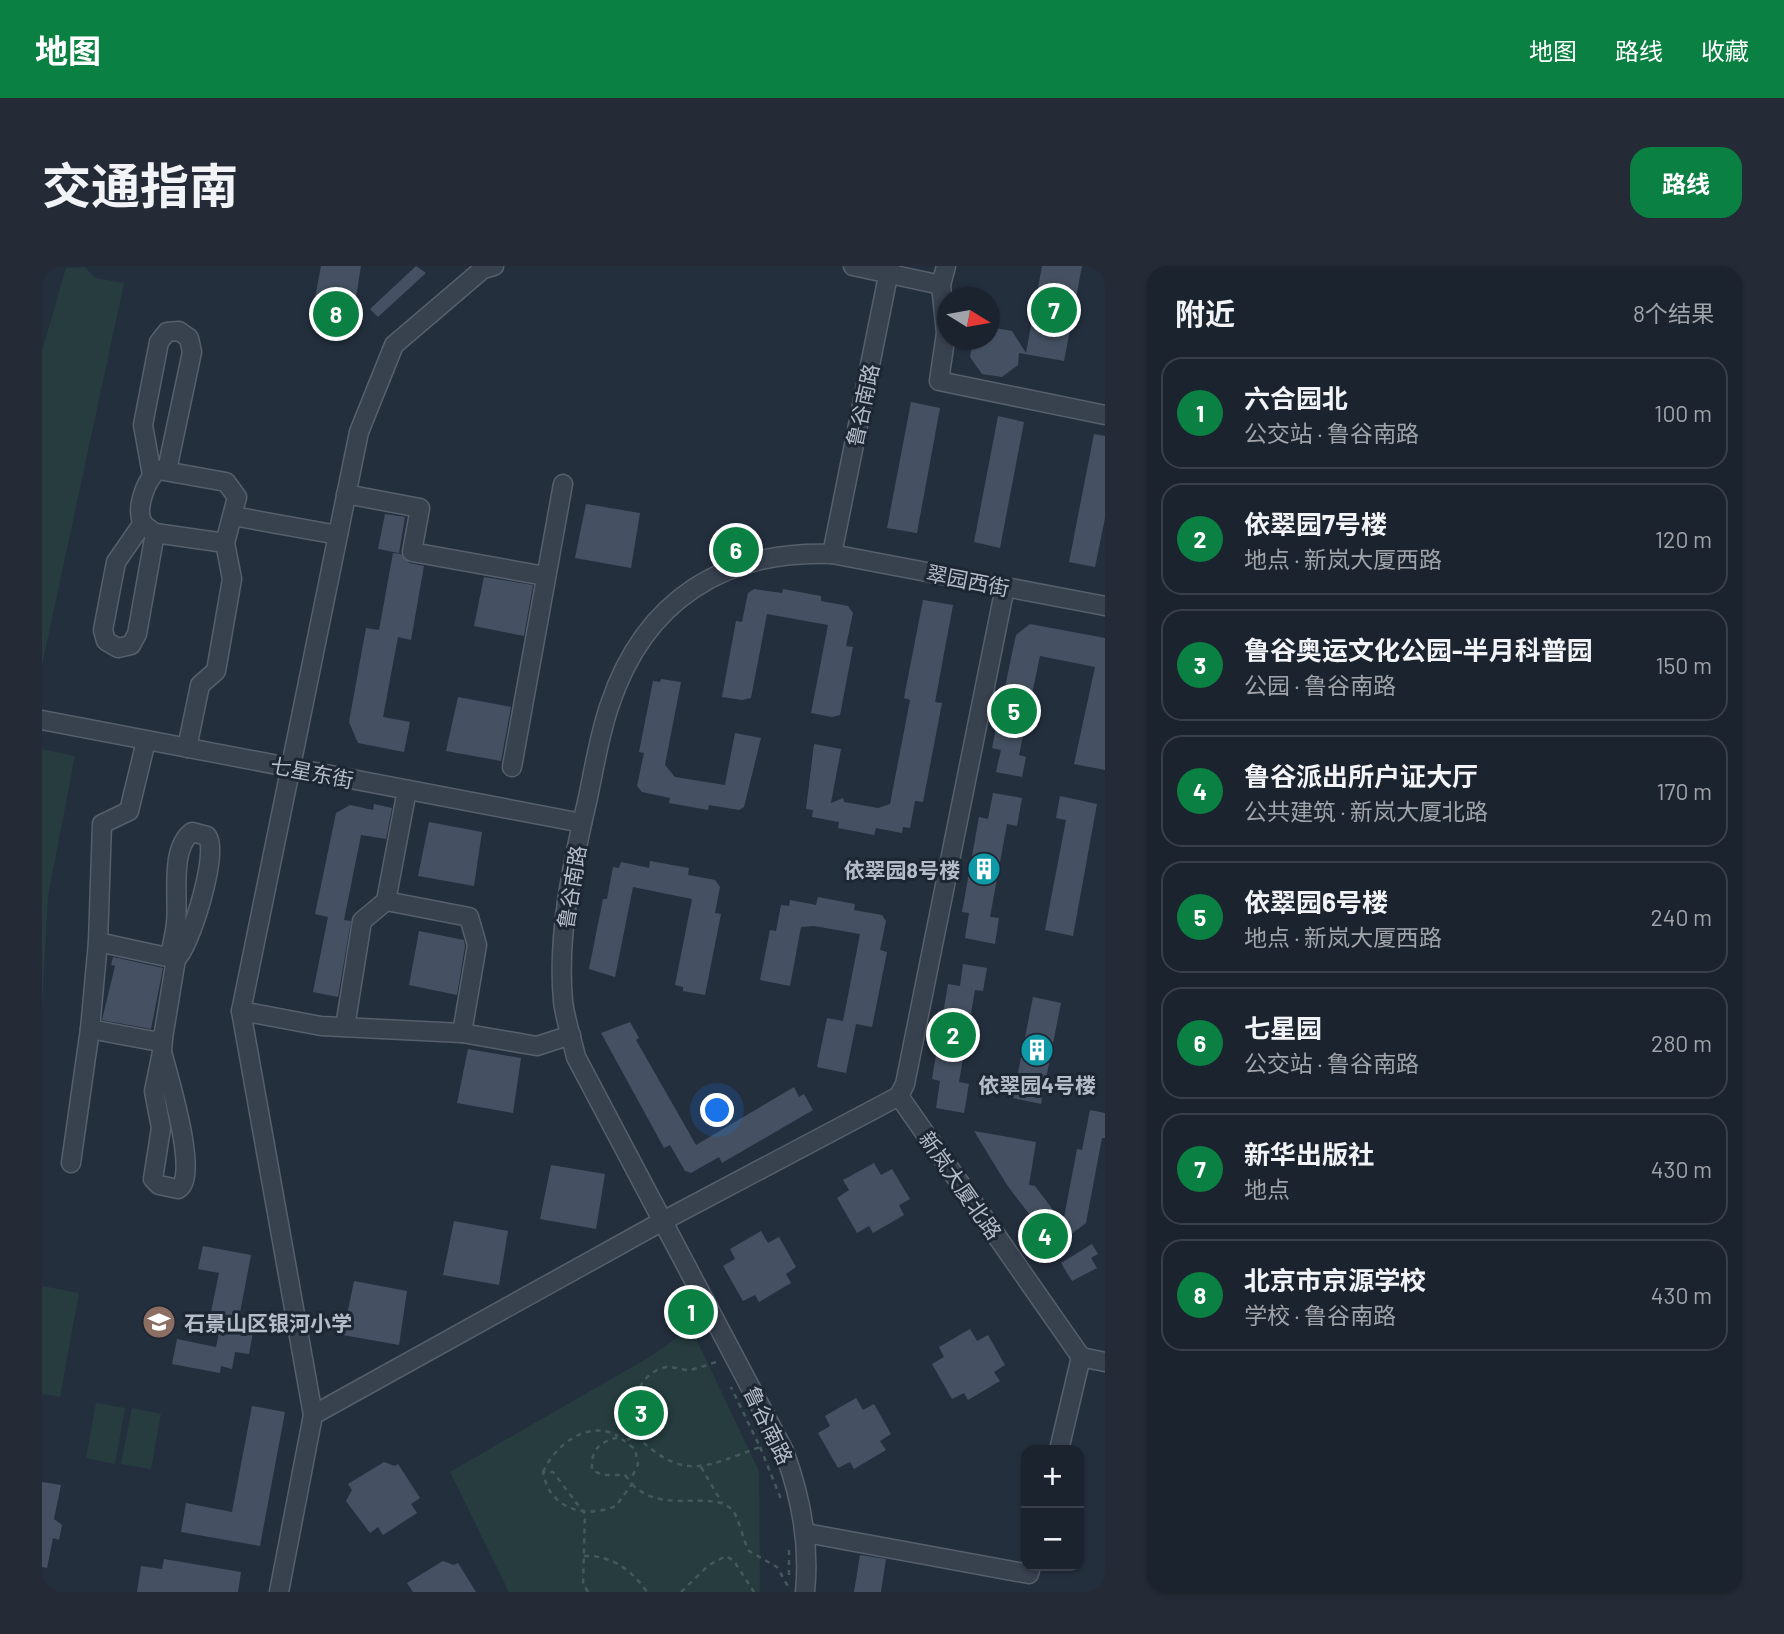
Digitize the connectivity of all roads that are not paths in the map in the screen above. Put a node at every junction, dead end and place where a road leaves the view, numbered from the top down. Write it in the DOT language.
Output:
graph roads {
  1 [pos="494,266"];
  2 [pos="853,266"];
  3 [pos="946,266"];
  4 [pos="889,271"];
  5 [pos="941,285"];
  6 [pos="1105,415"];
  7 [pos="159,472"];
  8 [pos="564,484"];
  9 [pos="346,494"];
  10 [pos="233,516"];
  11 [pos="149,528"];
  12 [pos="338,535"];
  13 [pos="225,543"];
  14 [pos="832,554"];
  15 [pos="545,576"];
  16 [pos="1005,587"];
  17 [pos="1105,606"];
  18 [pos="42,720"];
  19 [pos="146,741"];
  20 [pos="187,748"];
  21 [pos="512,767"];
  22 [pos="290,768"];
  23 [pos="407,790"];
  24 [pos="582,823"];
  25 [pos="386,901"];
  26 [pos="98,942"];
  27 [pos="173,958"];
  28 [pos="240,1011"];
  29 [pos="345,1027"];
  30 [pos="90,1030"];
  31 [pos="462,1033"];
  32 [pos="571,1035"];
  33 [pos="162,1045"];
  34 [pos="899,1097"];
  35 [pos="71,1163"];
  36 [pos="660,1223"];
  37 [pos="1082,1357"];
  38 [pos="1105,1362"];
  39 [pos="313,1415"];
  40 [pos="1060,1445"];
  41 [pos="806,1533"];
  42 [pos="1030,1571"];
  43 [pos="279,1592"];
  44 [pos="795,1592"];
  1 -- 9 [label="street"];
  2 -- 4 [label="street"];
  3 -- 5 [label="street"];
  4 -- 5 [label="street"];
  4 -- 14 [label="street, 鲁谷南路"];
  5 -- 6 [label="street"];
  7 -- 7 [label="street"];
  7 -- 10 [label="street"];
  7 -- 11 [label="street"];
  8 -- 15 [label="street"];
  9 -- 12 [label="street"];
  9 -- 15 [label="street"];
  10 -- 12 [label="street"];
  10 -- 13 [label="street"];
  11 -- 11 [label="street"];
  11 -- 13 [label="street"];
  12 -- 22 [label="street"];
  13 -- 20 [label="street"];
  14 -- 16 [label="street, 翠园西街"];
  14 -- 24 [label="street, 鲁谷南路"];
  15 -- 21 [label="street"];
  16 -- 17 [label="street, 翠园西街"];
  16 -- 34 [label="street"];
  18 -- 19 [label="street, 七星东街"];
  19 -- 20 [label="street, 七星东街"];
  19 -- 26 [label="street"];
  20 -- 22 [label="street, 七星东街"];
  22 -- 23 [label="street, 七星东街"];
  22 -- 28 [label="street"];
  23 -- 24 [label="street, 七星东街"];
  23 -- 25 [label="street"];
  24 -- 32 [label="street, 鲁谷南路"];
  25 -- 29 [label="street"];
  25 -- 31 [label="street"];
  26 -- 27 [label="street"];
  26 -- 30 [label="street"];
  27 -- 27 [label="street"];
  27 -- 33 [label="street"];
  28 -- 29 [label="street"];
  28 -- 39 [label="street"];
  29 -- 31 [label="street"];
  30 -- 33 [label="street"];
  30 -- 35 [label="street"];
  31 -- 32 [label="street"];
  32 -- 36 [label="street, 鲁谷南路"];
  33 -- 33 [label="street"];
  34 -- 36 [label="street"];
  34 -- 37 [label="street, 新岚大厦北路"];
  36 -- 39 [label="street"];
  36 -- 41 [label="street, 鲁谷南路"];
  37 -- 38 [label="street"];
  37 -- 40 [label="street"];
  39 -- 43 [label="street"];
  41 -- 42 [label="street"];
  41 -- 44 [label="street, 鲁谷南路"];
}
